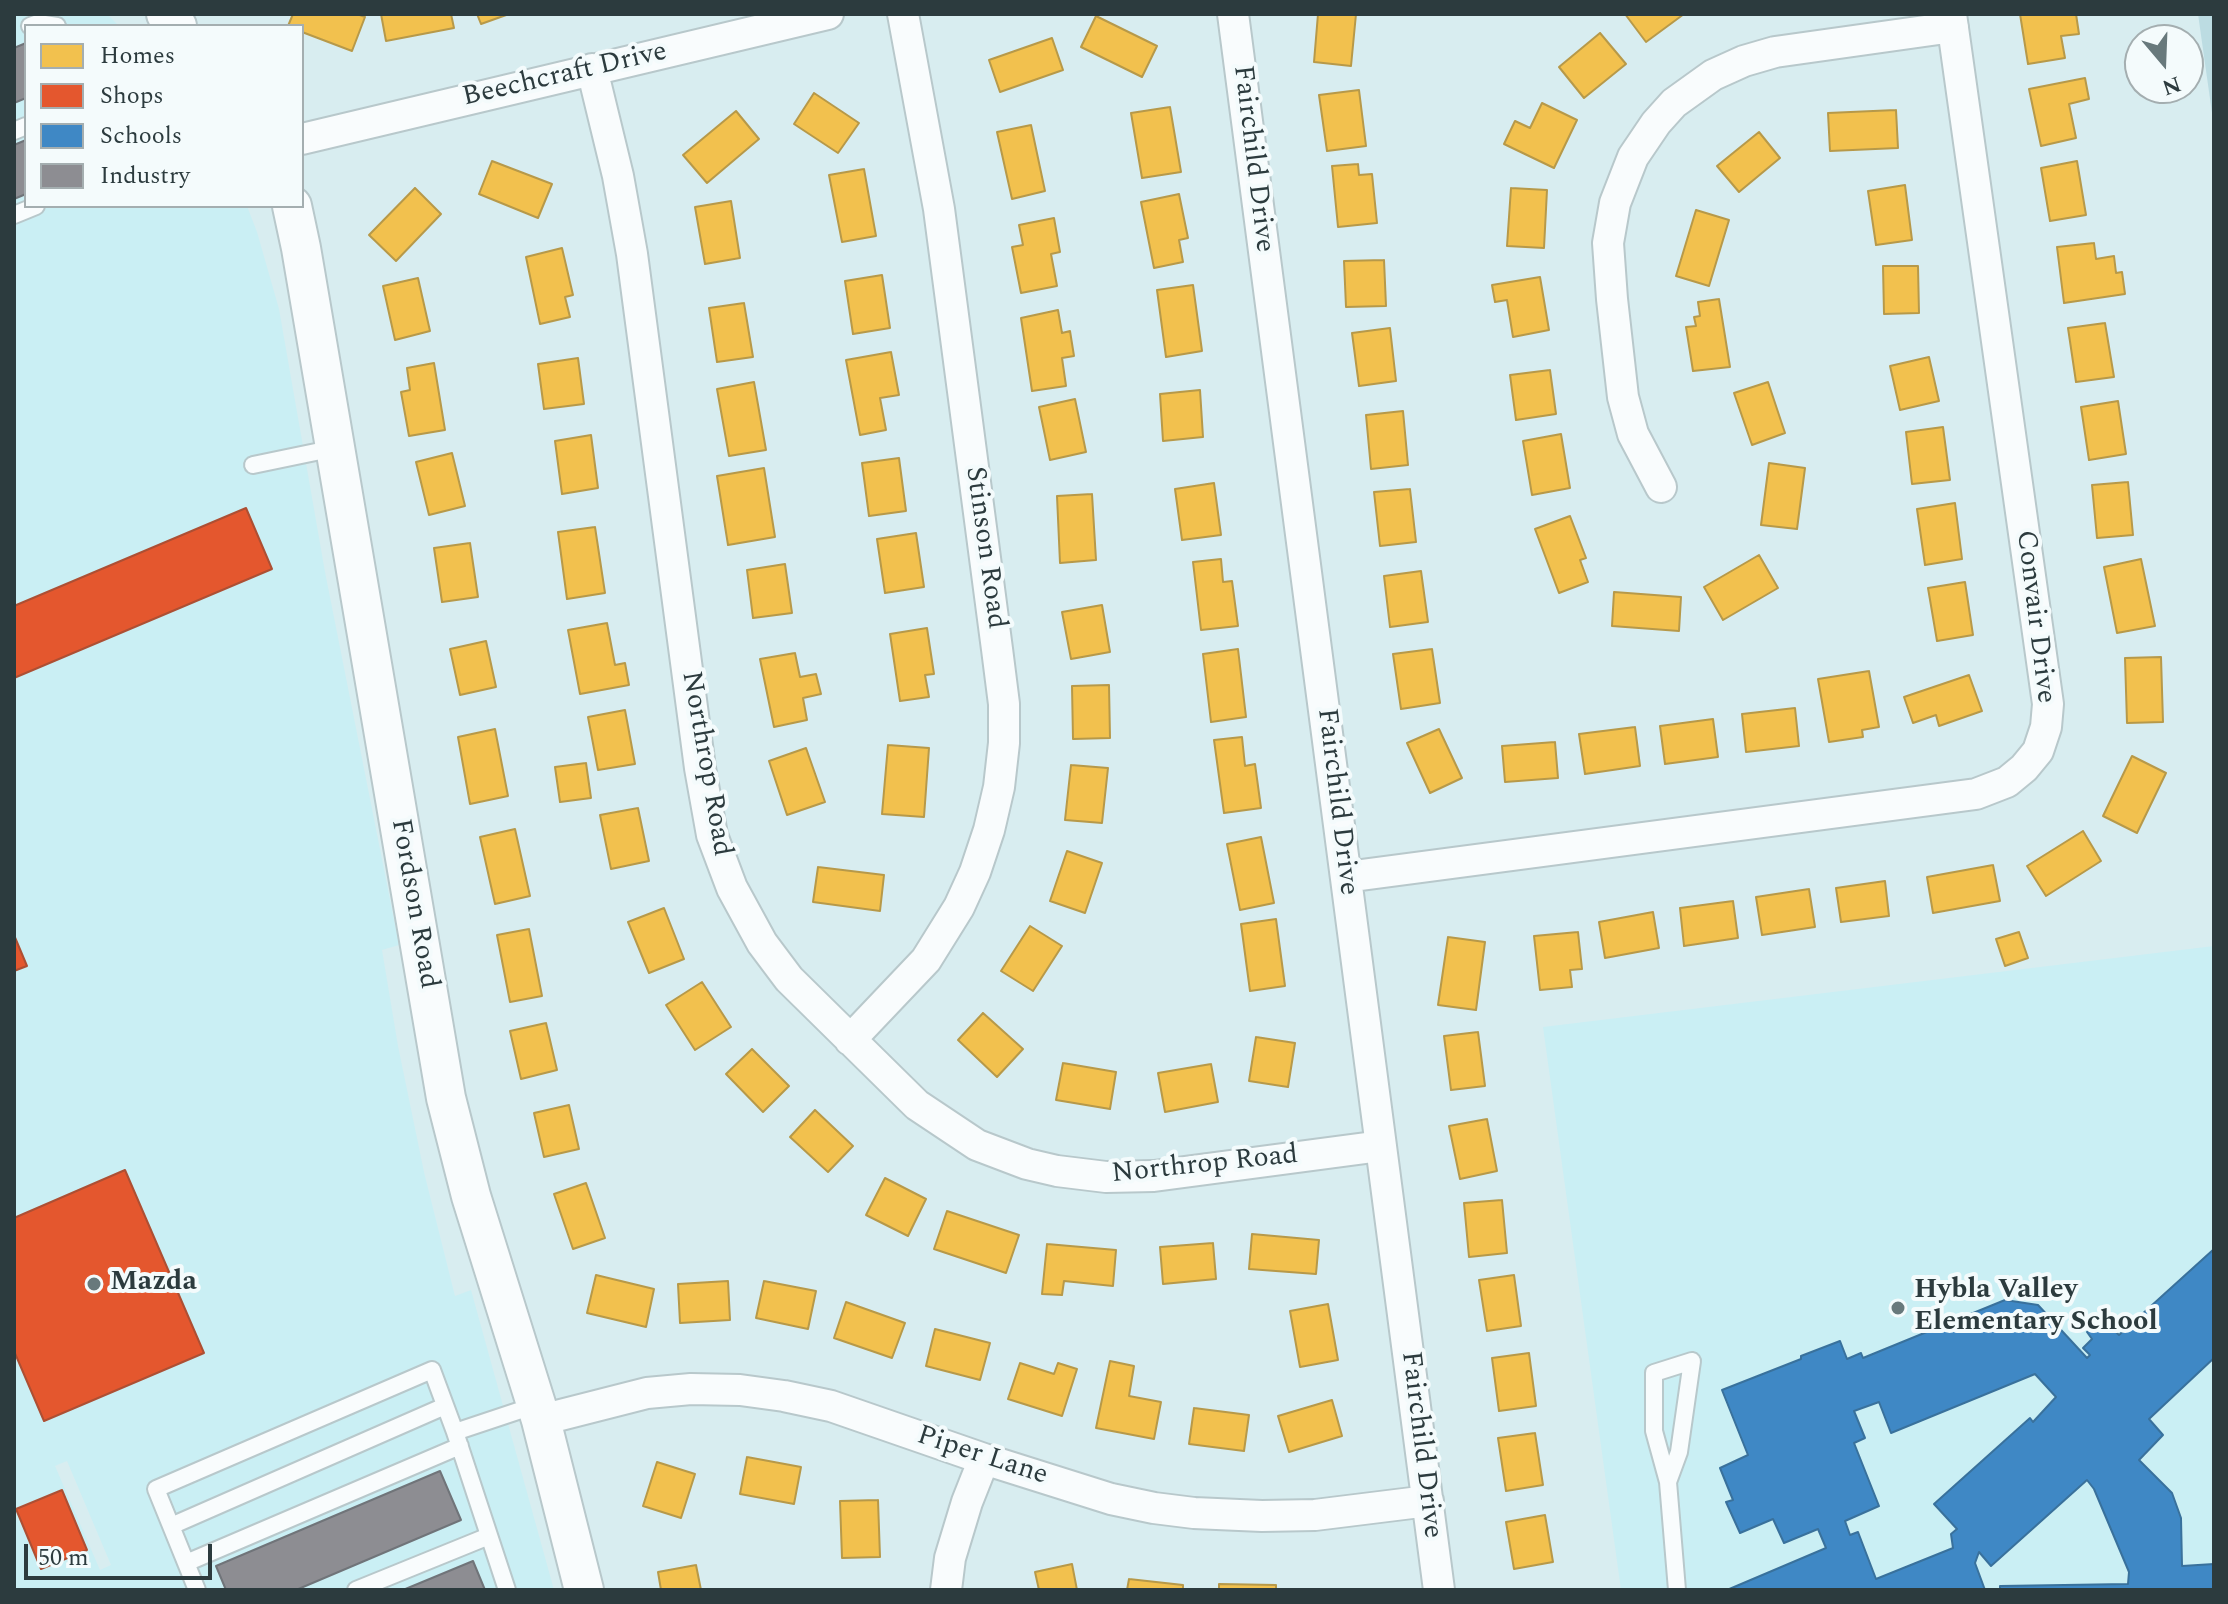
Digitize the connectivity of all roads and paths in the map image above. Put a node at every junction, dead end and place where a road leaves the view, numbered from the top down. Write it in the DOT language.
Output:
graph roads {
  1 [pos="828,14"];
  2 [pos="903,14"];
  3 [pos="1233,14"];
  4 [pos="1952,20"];
  5 [pos="592,69"];
  6 [pos="304,139"];
  7 [pos="292,208"];
  8 [pos="335,448"];
  9 [pos="253,465"];
  10 [pos="1661,487"];
  11 [pos="1346,877"];
  12 [pos="850,1040"];
  13 [pos="1381,1146"];
  14 [pos="445,1406"];
  15 [pos="538,1413"];
  16 [pos="457,1439"];
  17 [pos="984,1459"];
  18 [pos="1668,1482"];
  19 [pos="1428,1501"];
  20 [pos="171,1526"];
  21 [pos="489,1536"];
  22 [pos="186,1563"];
  23 [pos="197,1590"];
  24 [pos="356,1590"];
  25 [pos="507,1590"];
  26 [pos="584,1590"];
  27 [pos="946,1590"];
  28 [pos="1439,1590"];
  29 [pos="1677,1590"];
  1 -- 5 [label="street, Beechcraft Drive"];
  2 -- 12 [label="street, Stinson Road"];
  3 -- 11 [label="street, Fairchild Drive"];
  4 -- 10 [label="street"];
  4 -- 11 [label="street, Convair Drive"];
  5 -- 6 [label="street, Beechcraft Drive"];
  5 -- 12 [label="street, Northrop Road"];
  7 -- 8 [label="street, Fordson Road"];
  8 -- 9 [label="lane"];
  8 -- 15 [label="street, Fordson Road"];
  11 -- 13 [label="street, Fairchild Drive"];
  12 -- 13 [label="street, Northrop Road"];
  13 -- 19 [label="street, Fairchild Drive"];
  14 -- 16 [label="lane"];
  14 -- 20 [label="lane"];
  14 -- 20 [label="lane"];
  15 -- 16 [label="lane"];
  15 -- 17 [label="street, Piper Lane"];
  15 -- 26 [label="street, Fordson Road"];
  16 -- 21 [label="lane"];
  16 -- 22 [label="lane"];
  17 -- 19 [label="street, Piper Lane"];
  17 -- 27 [label="street"];
  18 -- 18 [label="lane"];
  18 -- 29 [label="lane"];
  19 -- 28 [label="street, Fairchild Drive"];
  20 -- 22 [label="lane"];
  21 -- 24 [label="lane"];
  21 -- 25 [label="lane"];
  22 -- 23 [label="lane"];
}
